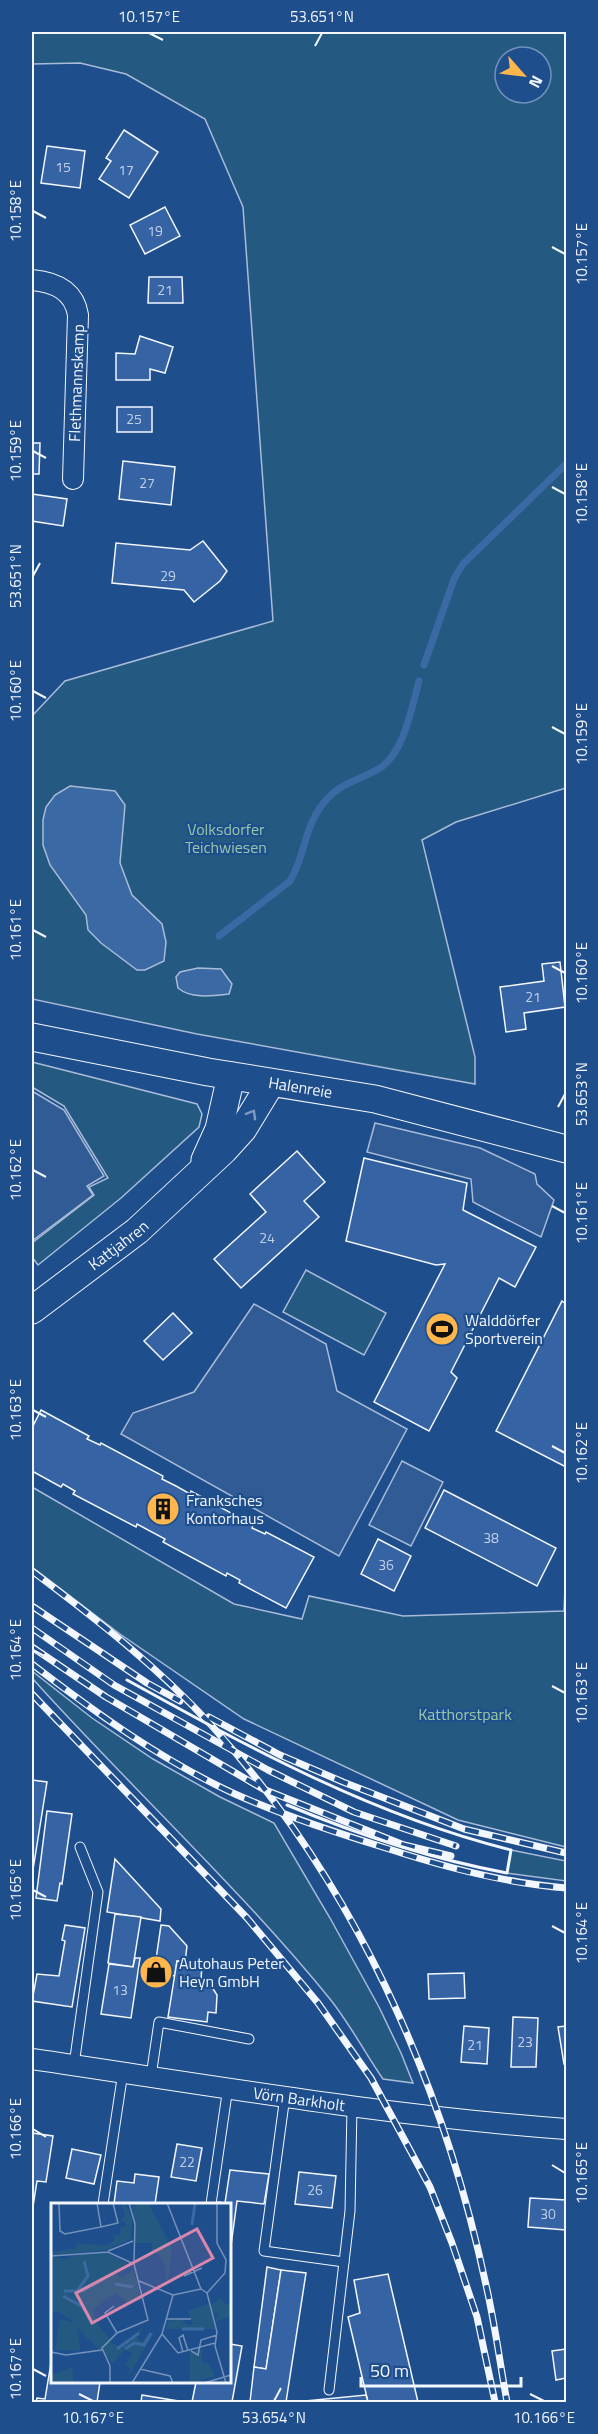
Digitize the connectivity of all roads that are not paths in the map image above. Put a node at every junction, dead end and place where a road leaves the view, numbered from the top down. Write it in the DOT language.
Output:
graph roads {
  1 [pos="32,280"];
  2 [pos="74,479"];
  3 [pos="32,1037"];
  4 [pos="231,1076"];
  5 [pos="271,1083"];
  6 [pos="565,1146"];
  7 [pos="199,1172"];
  8 [pos="32,1310"];
  9 [pos="80,1847"];
  10 [pos="249,2039"];
  11 [pos="32,2059"];
  12 [pos="74,2065"];
  13 [pos="123,2072"];
  14 [pos="151,2076"];
  15 [pos="228,2087"];
  16 [pos="285,2096"];
  17 [pos="352,2106"];
  18 [pos="567,2129"];
  19 [pos="103,2203"];
  20 [pos="211,2203"];
  21 [pos="344,2262"];
  22 [pos="329,2390"];
  1 -- 2 [label="street, Flethmannskamp"];
  3 -- 4 [label="main road, Halenreie"];
  4 -- 5 [label="main road, Halenreie"];
  4 -- 7 [label="main road, Kattjahren"];
  5 -- 6 [label="main road, Halenreie"];
  7 -- 5 [label="main road, Kattjahren, one-way"];
  7 -- 8 [label="main road, Kattjahren"];
  9 -- 12 [label="lane"];
  10 -- 14 [label="lane"];
  11 -- 12 [label="street, Vörn Barkholt"];
  12 -- 13 [label="street, Vörn Barkholt"];
  13 -- 14 [label="street, Vörn Barkholt"];
  13 -- 19 [label="lane"];
  14 -- 15 [label="street, Vörn Barkholt"];
  15 -- 16 [label="street, Vörn Barkholt"];
  15 -- 20 [label="lane"];
  16 -- 17 [label="street, Vörn Barkholt"];
  16 -- 21 [label="lane"];
  17 -- 18 [label="street, Vörn Barkholt"];
  17 -- 21 [label="lane"];
  21 -- 22 [label="lane"];
}
